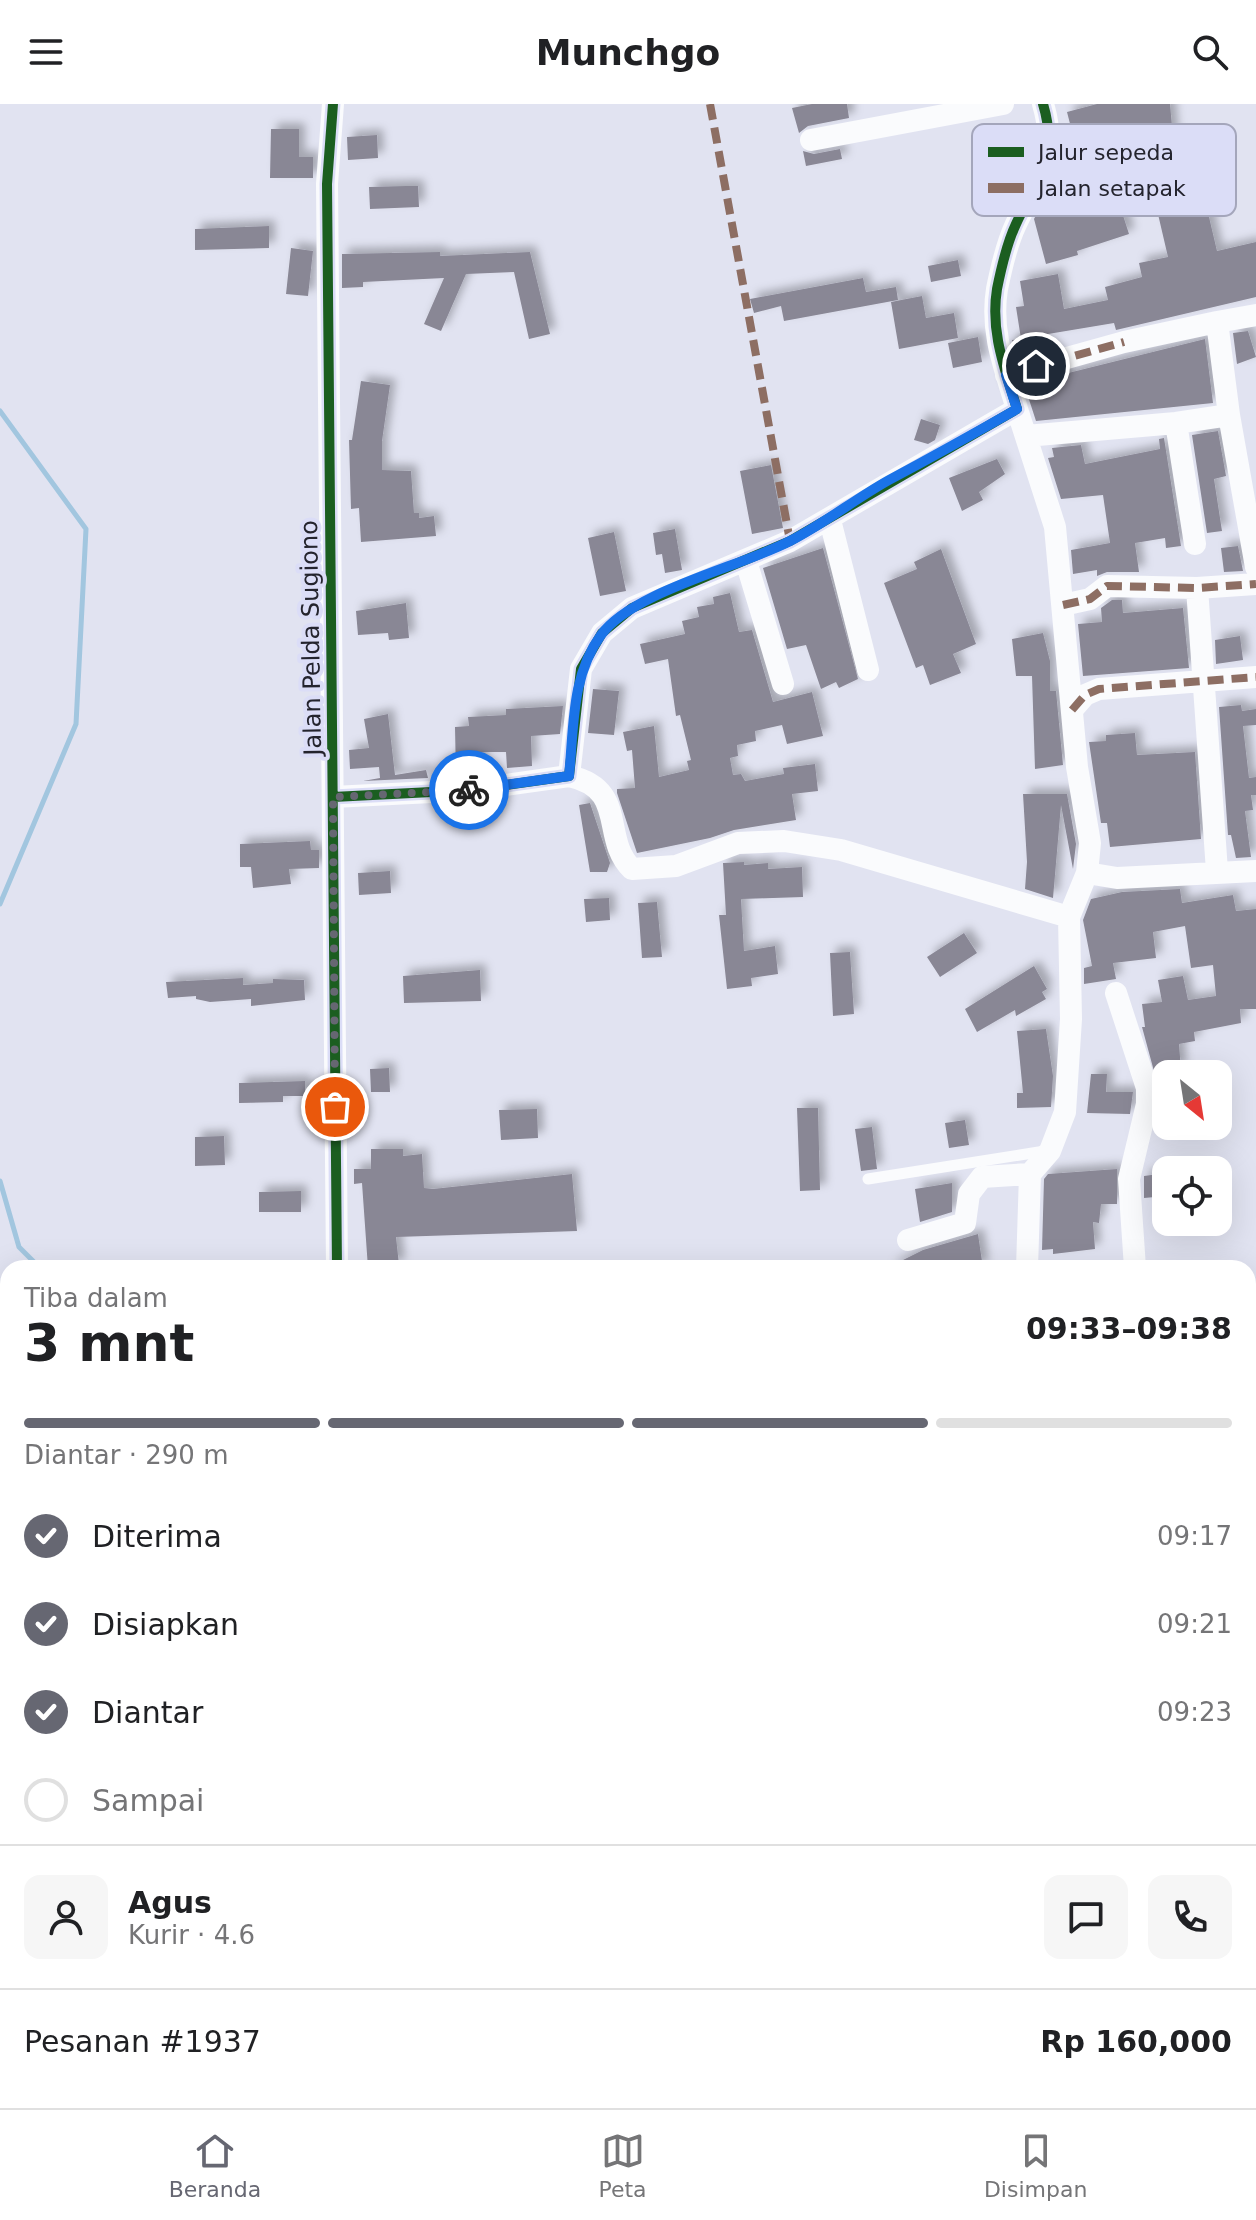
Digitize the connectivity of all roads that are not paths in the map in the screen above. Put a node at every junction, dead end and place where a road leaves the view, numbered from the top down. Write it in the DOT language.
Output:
graph roads {
  1 [pos="333,104"];
  2 [pos="1003,104"];
  3 [pos="1043,104"];
  4 [pos="1049,124"];
  5 [pos="811,140"];
  6 [pos="1021,216"];
  7 [pos="1256,315"];
  8 [pos="1217,322"];
  9 [pos="1006,375"];
  10 [pos="1017,409"];
  11 [pos="1229,415"];
  12 [pos="1176,423"];
  13 [pos="1026,436"];
  14 [pos="830,520"];
  15 [pos="1195,544"];
  16 [pos="746,561"];
  17 [pos="1256,567"];
  18 [pos="1256,584"];
  19 [pos="1197,588"];
  20 [pos="1063,605"];
  21 [pos="868,670"];
  22 [pos="1256,677"];
  23 [pos="1202,681"];
  24 [pos="783,684"];
  25 [pos="1072,710"];
  26 [pos="569,776"];
  27 [pos="333,797"];
  28 [pos="1217,871"];
  29 [pos="1256,871"];
  30 [pos="1087,873"];
  31 [pos="1069,917"];
  32 [pos="1116,993"];
  33 [pos="1050,1151"];
  34 [pos="1030,1174"];
  35 [pos="868,1179"];
  36 [pos="908,1240"];
  37 [pos="337,1260"];
  38 [pos="1027,1260"];
  39 [pos="1134,1260"];
  1 -- 27 [label="street, Jalan Pelda Sugiono"];
  2 -- 5 [label="street"];
  3 -- 4 [label="street"];
  6 -- 9 [label="street"];
  7 -- 8 [label="street"];
  8 -- 9 [label="street"];
  8 -- 11 [label="street"];
  9 -- 10 [label="street"];
  10 -- 13 [label="street"];
  10 -- 14 [label="street"];
  11 -- 12 [label="street"];
  11 -- 17 [label="street"];
  12 -- 13 [label="street"];
  12 -- 15 [label="street"];
  13 -- 20 [label="street"];
  14 -- 16 [label="street"];
  14 -- 21 [label="street"];
  16 -- 24 [label="street"];
  16 -- 26 [label="street"];
  18 -- 19 [label="street"];
  19 -- 20 [label="street"];
  19 -- 23 [label="street"];
  20 -- 25 [label="street"];
  22 -- 23 [label="street"];
  23 -- 25 [label="street"];
  23 -- 28 [label="street"];
  25 -- 30 [label="street"];
  26 -- 27 [label="street"];
  26 -- 31 [label="street"];
  27 -- 37 [label="street, Jalan Pelda Sugiono"];
  28 -- 29 [label="street"];
  28 -- 30 [label="street"];
  30 -- 31 [label="street"];
  31 -- 33 [label="street"];
  32 -- 39 [label="street"];
  33 -- 34 [label="street"];
  33 -- 35 [label="lane"];
  34 -- 36 [label="street"];
  34 -- 38 [label="street"];
}
